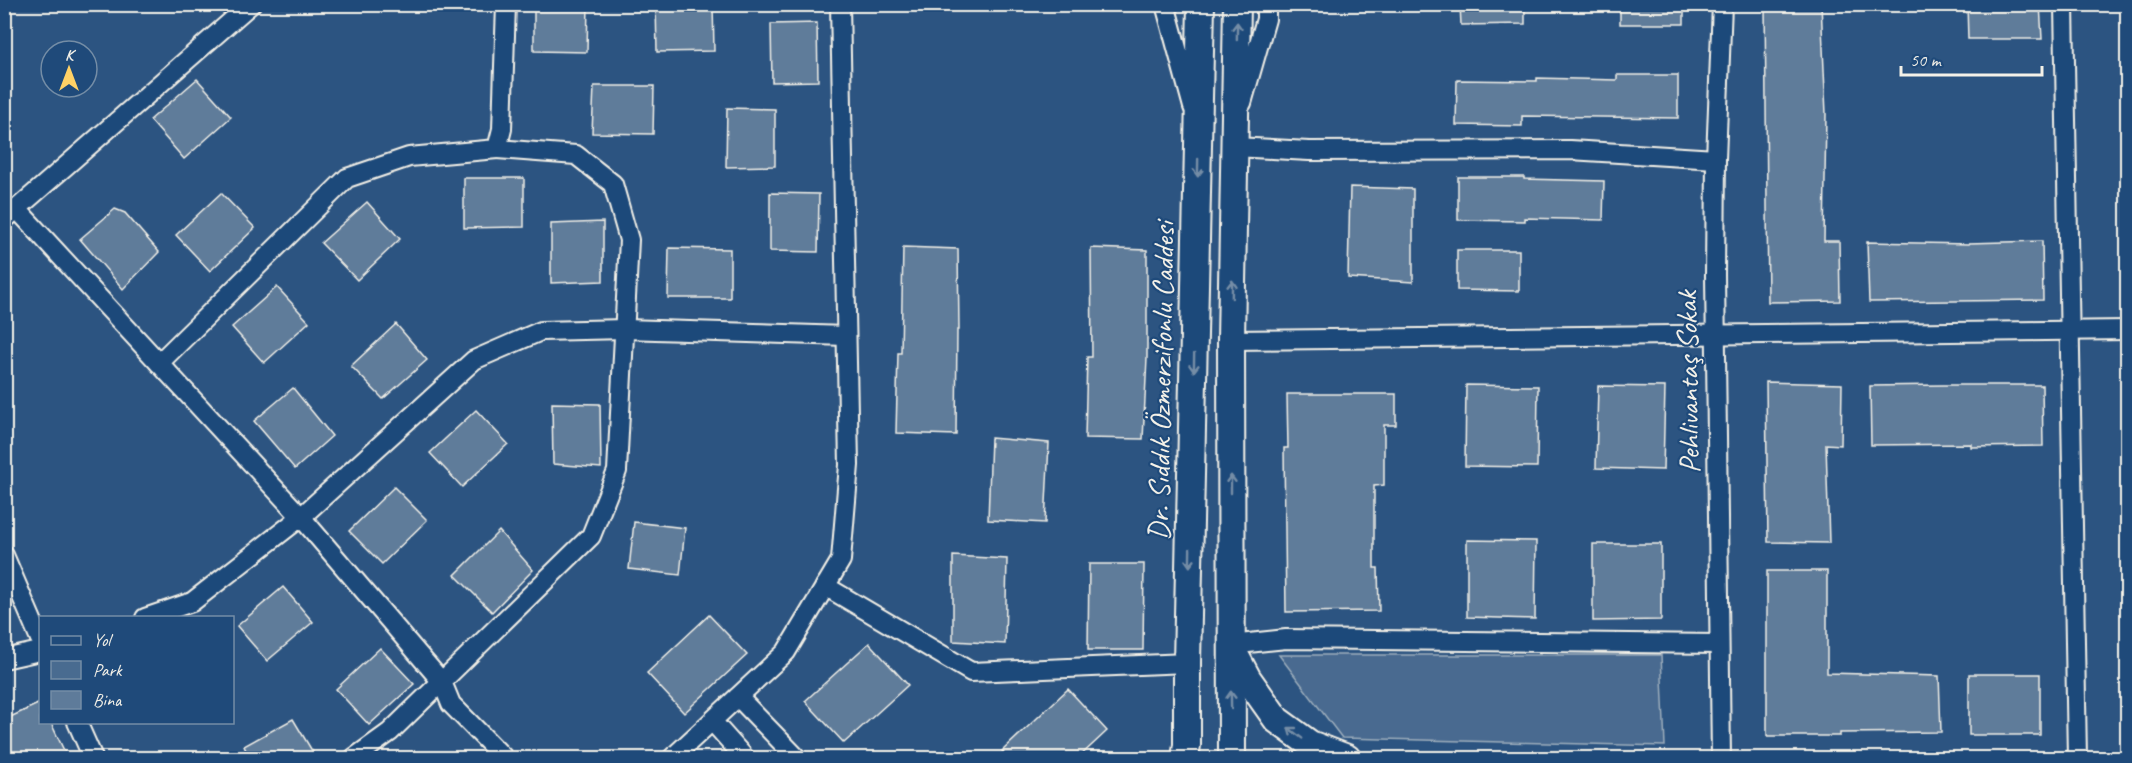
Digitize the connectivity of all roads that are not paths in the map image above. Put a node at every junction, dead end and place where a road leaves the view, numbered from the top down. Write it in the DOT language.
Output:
graph roads {
  1 [pos="251,4"];
  2 [pos="506,4"];
  3 [pos="840,4"];
  4 [pos="1165,4"];
  5 [pos="1201,4"];
  6 [pos="1237,4"];
  7 [pos="1266,4"];
  8 [pos="1722,4"];
  9 [pos="2064,4"];
  10 [pos="1199,127"];
  11 [pos="1235,136"];
  12 [pos="497,149"];
  13 [pos="1716,159"];
  14 [pos="11,214"];
  15 [pos="625,329"];
  16 [pos="2127,330"];
  17 [pos="2070,331"];
  18 [pos="1716,335"];
  19 [pos="846,336"];
  20 [pos="1231,340"];
  21 [pos="159,363"];
  22 [pos="301,517"];
  23 [pos="4,555"];
  24 [pos="825,586"];
  25 [pos="151,616"];
  26 [pos="39,637"];
  27 [pos="1719,644"];
  28 [pos="1230,645"];
  29 [pos="39,651"];
  30 [pos="4,659"];
  31 [pos="1187,663"];
  32 [pos="442,682"];
  33 [pos="738,697"];
  34 [pos="712,721"];
  35 [pos="77,724"];
  36 [pos="93,759"];
  37 [pos="354,759"];
  38 [pos="504,759"];
  39 [pos="672,759"];
  40 [pos="745,759"];
  41 [pos="796,759"];
  42 [pos="1185,759"];
  43 [pos="1232,759"];
  44 [pos="1347,759"];
  45 [pos="1721,759"];
  46 [pos="2077,759"];
  1 -- 14 [label="street"];
  2 -- 12 [label="street"];
  3 -- 19 [label="street"];
  4 -- 10 [label="street"];
  5 -- 10 [label="main road, Dr. Sıddık Özmerzifonlu Caddesi"];
  11 -- 6 [label="main road, one-way"];
  7 -- 11 [label="street"];
  8 -- 13 [label="street, Pehlivantaş Sokak"];
  9 -- 17 [label="street"];
  10 -- 31 [label="main road, Dr. Sıddık Özmerzifonlu Caddesi, one-way"];
  11 -- 13 [label="street"];
  20 -- 11 [label="main road, one-way"];
  12 -- 15 [label="street"];
  12 -- 21 [label="street"];
  13 -- 18 [label="street, Pehlivantaş Sokak"];
  14 -- 21 [label="street"];
  15 -- 19 [label="street"];
  15 -- 22 [label="street"];
  15 -- 32 [label="street"];
  16 -- 17 [label="street"];
  17 -- 18 [label="street"];
  17 -- 46 [label="street"];
  18 -- 20 [label="street"];
  18 -- 27 [label="street, Pehlivantaş Sokak"];
  19 -- 24 [label="street"];
  28 -- 20 [label="main road, one-way"];
  21 -- 22 [label="street"];
  22 -- 25 [label="street"];
  22 -- 32 [label="street"];
  23 -- 26 [label="street"];
  24 -- 31 [label="street"];
  24 -- 33 [label="street"];
  27 -- 28 [label="street"];
  27 -- 45 [label="street, Pehlivantaş Sokak"];
  43 -- 28 [label="main road, one-way"];
  44 -- 28 [label="main road, one-way"];
  29 -- 30 [label="street"];
  31 -- 42 [label="main road, Dr. Sıddık Özmerzifonlu Caddesi"];
  32 -- 37 [label="street"];
  32 -- 38 [label="street"];
  33 -- 34 [label="street"];
  33 -- 41 [label="street"];
  34 -- 39 [label="street"];
  34 -- 40 [label="street"];
  35 -- 36 [label="street"];
}
